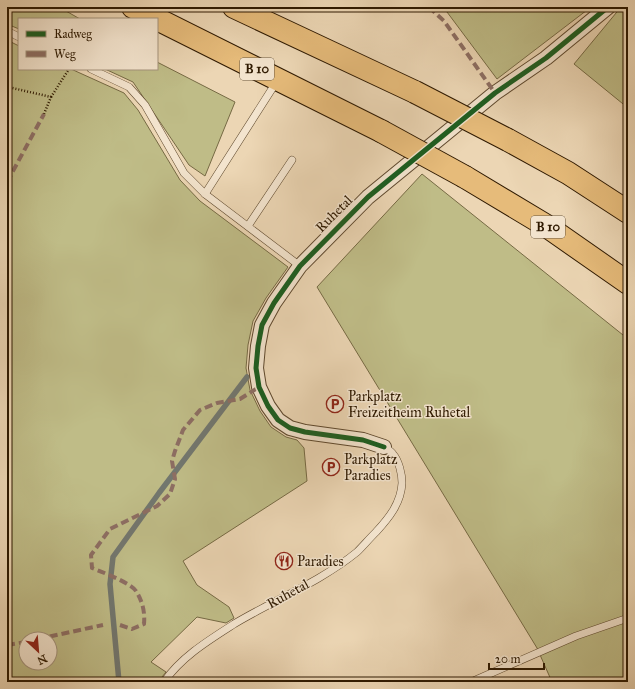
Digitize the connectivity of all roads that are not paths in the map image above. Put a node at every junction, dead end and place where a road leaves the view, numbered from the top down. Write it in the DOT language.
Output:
graph roads {
  1 [pos="133,7"];
  2 [pos="234,7"];
  3 [pos="608,7"];
  4 [pos="155,18"];
  5 [pos="158,19"];
  6 [pos="7,31"];
  7 [pos="18,36"];
  8 [pos="93,70"];
  9 [pos="278,79"];
  10 [pos="292,160"];
  11 [pos="206,194"];
  12 [pos="628,212"];
  13 [pos="248,226"];
  14 [pos="300,266"];
  15 [pos="628,283"];
  16 [pos="384,447"];
  17 [pos="628,618"];
  18 [pos="164,682"];
  19 [pos="471,682"];
  1 -- 4 [label="highway, B 10"];
  2 -- 12 [label="highway, bridge"];
  3 -- 14 [label="street, Ruhetal"];
  5 -- 9 [label="highway, B 10"];
  6 -- 7 [label="lane"];
  8 -- 11 [label="lane"];
  9 -- 11 [label="lane"];
  9 -- 15 [label="highway, B 10, bridge"];
  10 -- 13 [label="lane"];
  11 -- 13 [label="lane"];
  13 -- 14 [label="lane"];
  14 -- 16 [label="street, Ruhetal"];
  16 -- 18 [label="lane, Ruhetal"];
  17 -- 19 [label="lane"];
}
